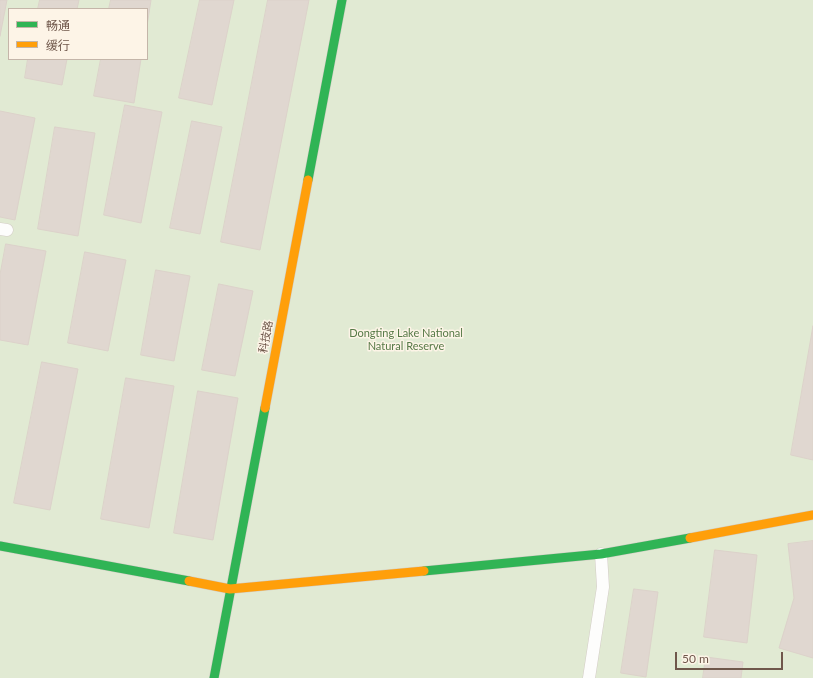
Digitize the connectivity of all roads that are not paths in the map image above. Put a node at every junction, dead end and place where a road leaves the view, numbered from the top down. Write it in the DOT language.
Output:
graph roads {
  1 [pos="342,0"];
  2 [pos="813,515"];
  3 [pos="0,546"];
  4 [pos="601,554"];
  5 [pos="230,589"];
  6 [pos="214,678"];
  7 [pos="589,678"];
  1 -- 5 [label="street, 科技路"];
  2 -- 4 [label="street"];
  3 -- 5 [label="street"];
  4 -- 5 [label="street"];
  4 -- 7 [label="street"];
  5 -- 6 [label="street, 科技路"];
}
